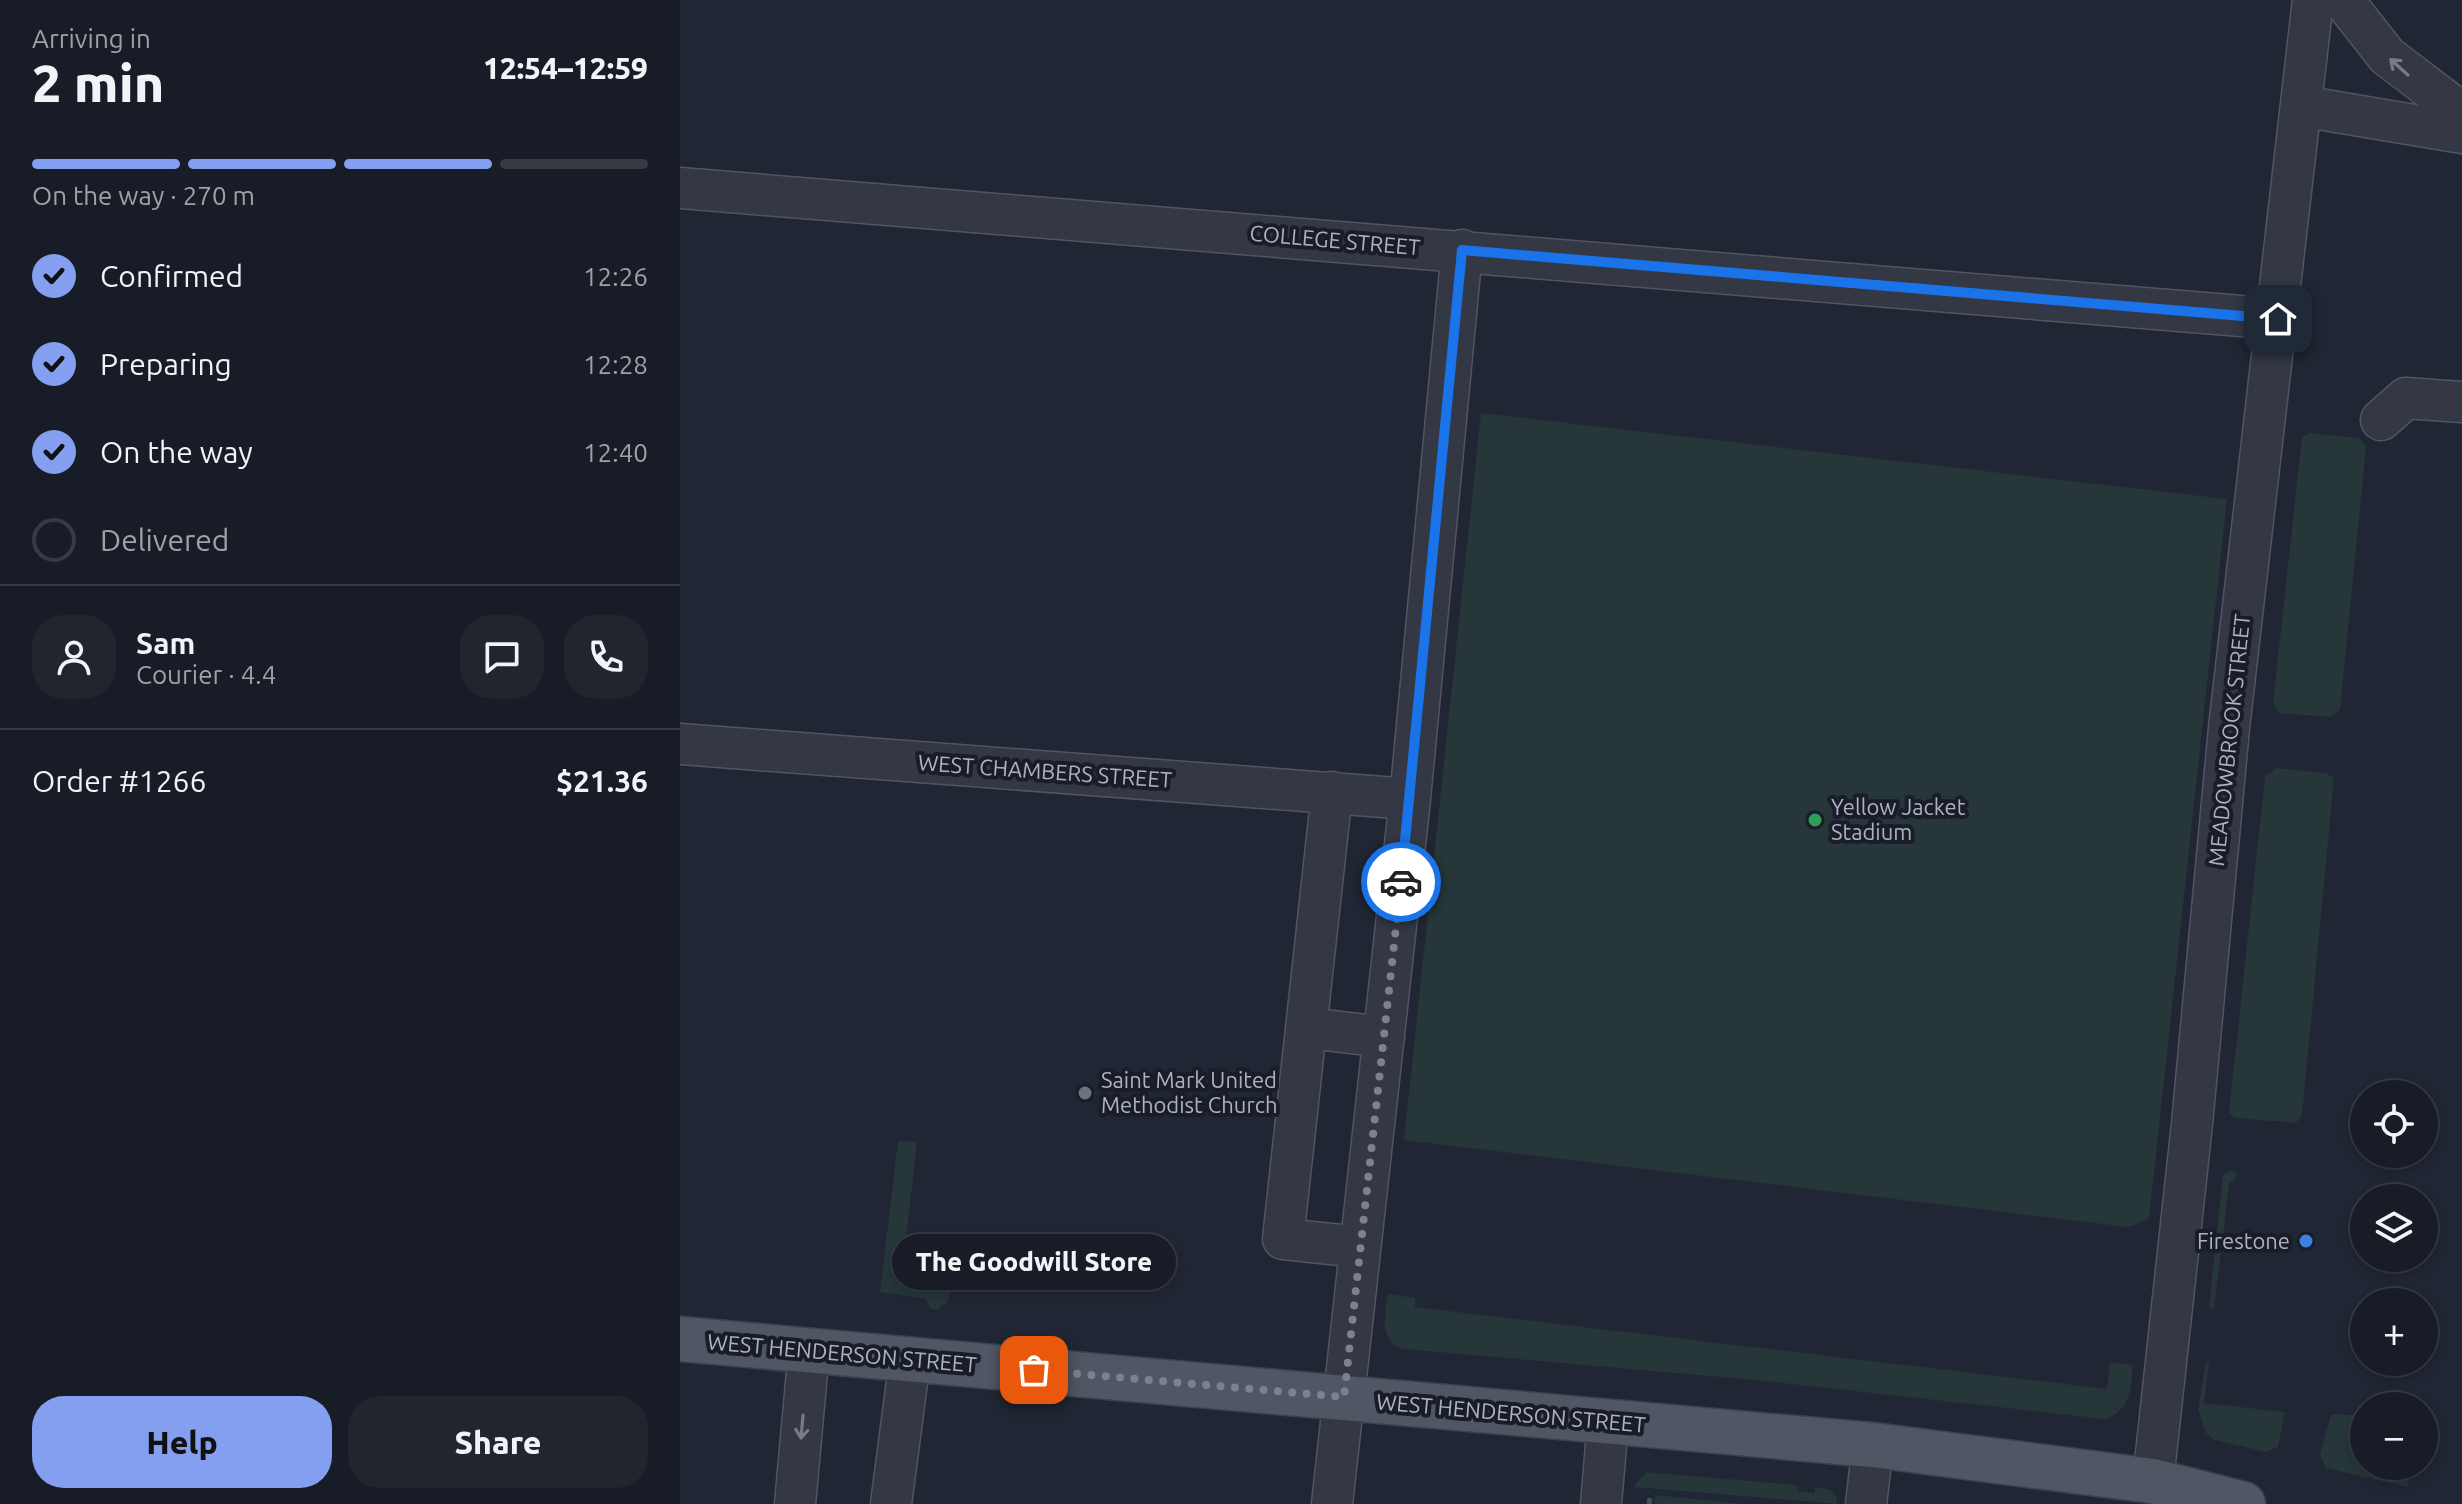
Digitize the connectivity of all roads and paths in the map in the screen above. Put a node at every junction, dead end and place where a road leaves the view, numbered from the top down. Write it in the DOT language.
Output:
graph roads {
  1 [pos="2313,0"];
  2 [pos="2343,0"];
  3 [pos="2301,106"];
  4 [pos="2462,113"];
  5 [pos="2462,133"];
  6 [pos="680,188"];
  7 [pos="1462,250"];
  8 [pos="2278,319"];
  9 [pos="2462,402"];
  10 [pos="2381,420"];
  11 [pos="680,744"];
  12 [pos="1332,792"];
  13 [pos="1410,799"];
  14 [pos="1308,1028"];
  15 [pos="1384,1037"];
  16 [pos="1360,1247"];
  17 [pos="680,1339"];
  18 [pos="809,1350"];
  19 [pos="910,1359"];
  20 [pos="1344,1397"];
  21 [pos="1608,1422"];
  22 [pos="1873,1445"];
  23 [pos="2126,1488"];
  24 [pos="1651,1492"];
  25 [pos="795,1504"];
  26 [pos="891,1504"];
  27 [pos="1332,1504"];
  28 [pos="1601,1504"];
  29 [pos="1649,1504"];
  30 [pos="1866,1504"];
  31 [pos="2243,1504"];
  1 -- 3 [label="street, MEADOWBROOK STREET"];
  4 -- 2 [label="street, one-way"];
  3 -- 5 [label="street"];
  3 -- 8 [label="street, MEADOWBROOK STREET"];
  6 -- 7 [label="street, COLLEGE STREET"];
  7 -- 8 [label="street, COLLEGE STREET"];
  7 -- 13 [label="street"];
  8 -- 23 [label="street, MEADOWBROOK STREET"];
  9 -- 10 [label="street"];
  11 -- 12 [label="street, WEST CHAMBERS STREET"];
  12 -- 13 [label="street, WEST CHAMBERS STREET"];
  12 -- 14 [label="street"];
  13 -- 15 [label="street"];
  14 -- 15 [label="street"];
  14 -- 16 [label="street"];
  15 -- 16 [label="street"];
  16 -- 20 [label="street"];
  17 -- 18 [label="main road, WEST HENDERSON STREET"];
  18 -- 19 [label="main road, WEST HENDERSON STREET"];
  18 -- 25 [label="street, one-way"];
  19 -- 20 [label="main road, WEST HENDERSON STREET"];
  19 -- 26 [label="street"];
  20 -- 21 [label="main road, WEST HENDERSON STREET"];
  20 -- 27 [label="street"];
  21 -- 22 [label="main road, WEST HENDERSON STREET"];
  21 -- 28 [label="street"];
  22 -- 23 [label="main road, WEST HENDERSON STREET"];
  22 -- 30 [label="street"];
  23 -- 31 [label="main road, WEST HENDERSON STREET"];
  24 -- 29 [label="path"];
}
